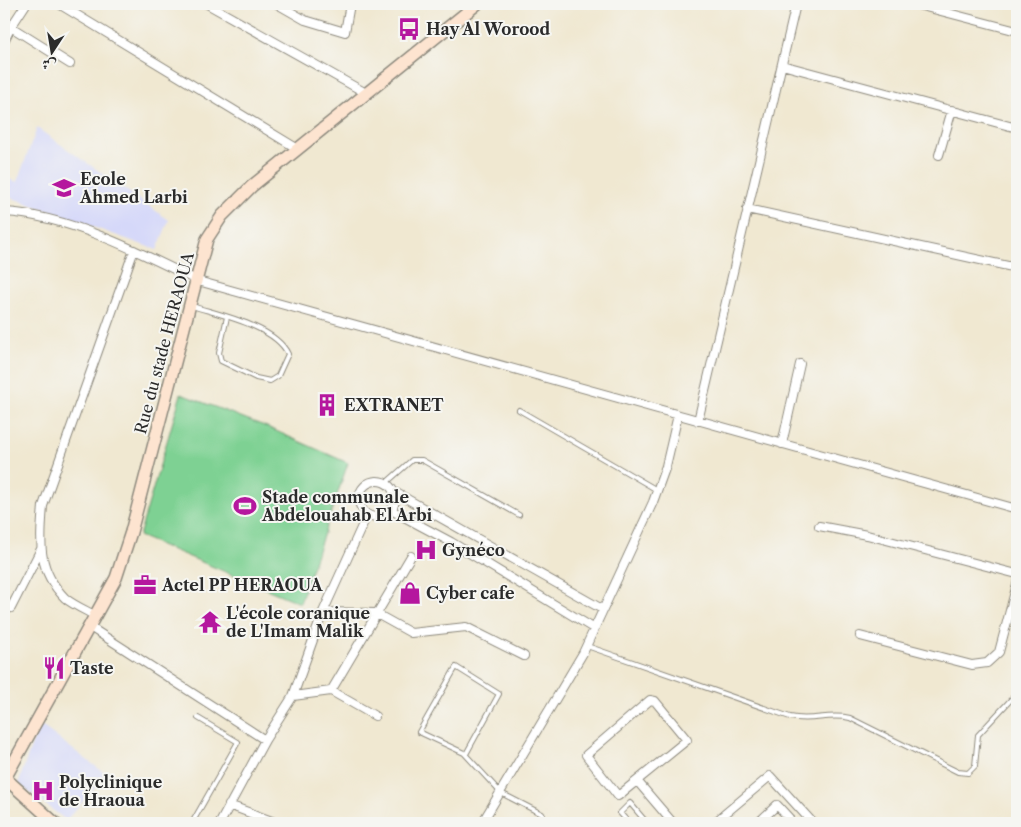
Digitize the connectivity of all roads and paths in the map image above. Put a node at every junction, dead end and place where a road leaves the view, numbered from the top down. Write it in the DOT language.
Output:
graph roads {
  1 [pos="26,4"];
  2 [pos="59,4"];
  3 [pos="207,4"];
  4 [pos="277,4"];
  5 [pos="350,4"];
  6 [pos="478,4"];
  7 [pos="796,4"];
  8 [pos="914,4"];
  9 [pos="939,7"];
  10 [pos="11,27"];
  11 [pos="1017,31"];
  12 [pos="4,41"];
  13 [pos="70,64"];
  14 [pos="782,65"];
  15 [pos="366,93"];
  16 [pos="952,110"];
  17 [pos="1017,128"];
  18 [pos="298,149"];
  19 [pos="939,155"];
  20 [pos="747,209"];
  21 [pos="4,212"];
  22 [pos="134,250"];
  23 [pos="1017,268"];
  24 [pos="198,281"];
  25 [pos="191,306"];
  26 [pos="227,317"];
  27 [pos="800,364"];
  28 [pos="519,410"];
  29 [pos="678,415"];
  30 [pos="698,421"];
  31 [pos="782,444"];
  32 [pos="386,483"];
  33 [pos="393,490"];
  34 [pos="657,490"];
  35 [pos="1017,509"];
  36 [pos="391,510"];
  37 [pos="367,515"];
  38 [pos="519,515"];
  39 [pos="820,526"];
  40 [pos="41,550"];
  41 [pos="411,556"];
  42 [pos="1017,574"];
  43 [pos="1017,584"];
  44 [pos="4,605"];
  45 [pos="602,609"];
  46 [pos="323,612"];
  47 [pos="375,613"];
  48 [pos="96,616"];
  49 [pos="90,627"];
  50 [pos="594,628"];
  51 [pos="860,636"];
  52 [pos="586,646"];
  53 [pos="524,656"];
  54 [pos="331,691"];
  55 [pos="1017,694"];
  56 [pos="293,696"];
  57 [pos="375,716"];
  58 [pos="198,718"];
  59 [pos="265,740"];
  60 [pos="466,754"];
  61 [pos="4,778"];
  62 [pos="638,782"];
  63 [pos="501,793"];
  64 [pos="229,805"];
  65 [pos="55,823"];
  66 [pos="192,823"];
  67 [pos="220,823"];
  68 [pos="277,823"];
  69 [pos="482,823"];
  70 [pos="547,823"];
  71 [pos="629,823"];
  72 [pos="647,823"];
  73 [pos="673,823"];
  74 [pos="714,823"];
  75 [pos="758,823"];
  76 [pos="783,823"];
  77 [pos="813,823"];
  1 -- 10 [label="street"];
  2 -- 18 [label="street"];
  3 -- 15 [label="street"];
  4 -- 5 [label="street"];
  6 -- 15 [label="street, Rue du stade HERAOUA"];
  7 -- 14 [label="street"];
  8 -- 9 [label="street"];
  9 -- 11 [label="street"];
  10 -- 12 [label="street"];
  10 -- 13 [label="street"];
  14 -- 16 [label="street"];
  14 -- 20 [label="street"];
  15 -- 18 [label="street, Rue du stade HERAOUA"];
  16 -- 17 [label="street"];
  16 -- 19 [label="street"];
  18 -- 24 [label="street, Rue du stade HERAOUA"];
  20 -- 23 [label="street"];
  20 -- 30 [label="street"];
  21 -- 22 [label="street"];
  22 -- 24 [label="street"];
  22 -- 40 [label="street"];
  24 -- 25 [label="street, Rue du stade HERAOUA"];
  24 -- 29 [label="street"];
  25 -- 26 [label="lane"];
  25 -- 48 [label="street, Rue du stade HERAOUA"];
  26 -- 26 [label="lane"];
  27 -- 31 [label="street"];
  28 -- 34 [label="lane"];
  29 -- 30 [label="street"];
  29 -- 34 [label="street"];
  30 -- 31 [label="street"];
  31 -- 35 [label="street"];
  32 -- 33 [label="street"];
  32 -- 37 [label="street"];
  32 -- 38 [label="lane"];
  33 -- 36 [label="street"];
  33 -- 45 [label="street"];
  34 -- 45 [label="street"];
  36 -- 37 [label="street"];
  36 -- 50 [label="street"];
  37 -- 46 [label="street"];
  39 -- 42 [label="street"];
  40 -- 44 [label="street"];
  40 -- 48 [label="street"];
  41 -- 47 [label="street"];
  43 -- 51 [label="street"];
  45 -- 50 [label="street"];
  46 -- 47 [label="street"];
  46 -- 56 [label="street"];
  47 -- 53 [label="street"];
  47 -- 54 [label="street"];
  48 -- 49 [label="street, Rue du stade HERAOUA"];
  49 -- 59 [label="street"];
  49 -- 61 [label="street, Rue du stade HERAOUA"];
  50 -- 52 [label="street"];
  52 -- 55 [label="lane"];
  52 -- 63 [label="street"];
  54 -- 56 [label="street"];
  54 -- 57 [label="street"];
  56 -- 59 [label="street"];
  58 -- 66 [label="lane"];
  59 -- 64 [label="street"];
  60 -- 63 [label="lane"];
  61 -- 65 [label="street"];
  62 -- 62 [label="street"];
  62 -- 73 [label="street"];
  63 -- 69 [label="street"];
  63 -- 70 [label="lane"];
  64 -- 67 [label="street"];
  64 -- 68 [label="street"];
  71 -- 72 [label="lane"];
  74 -- 77 [label="street"];
  75 -- 76 [label="street"];
}
